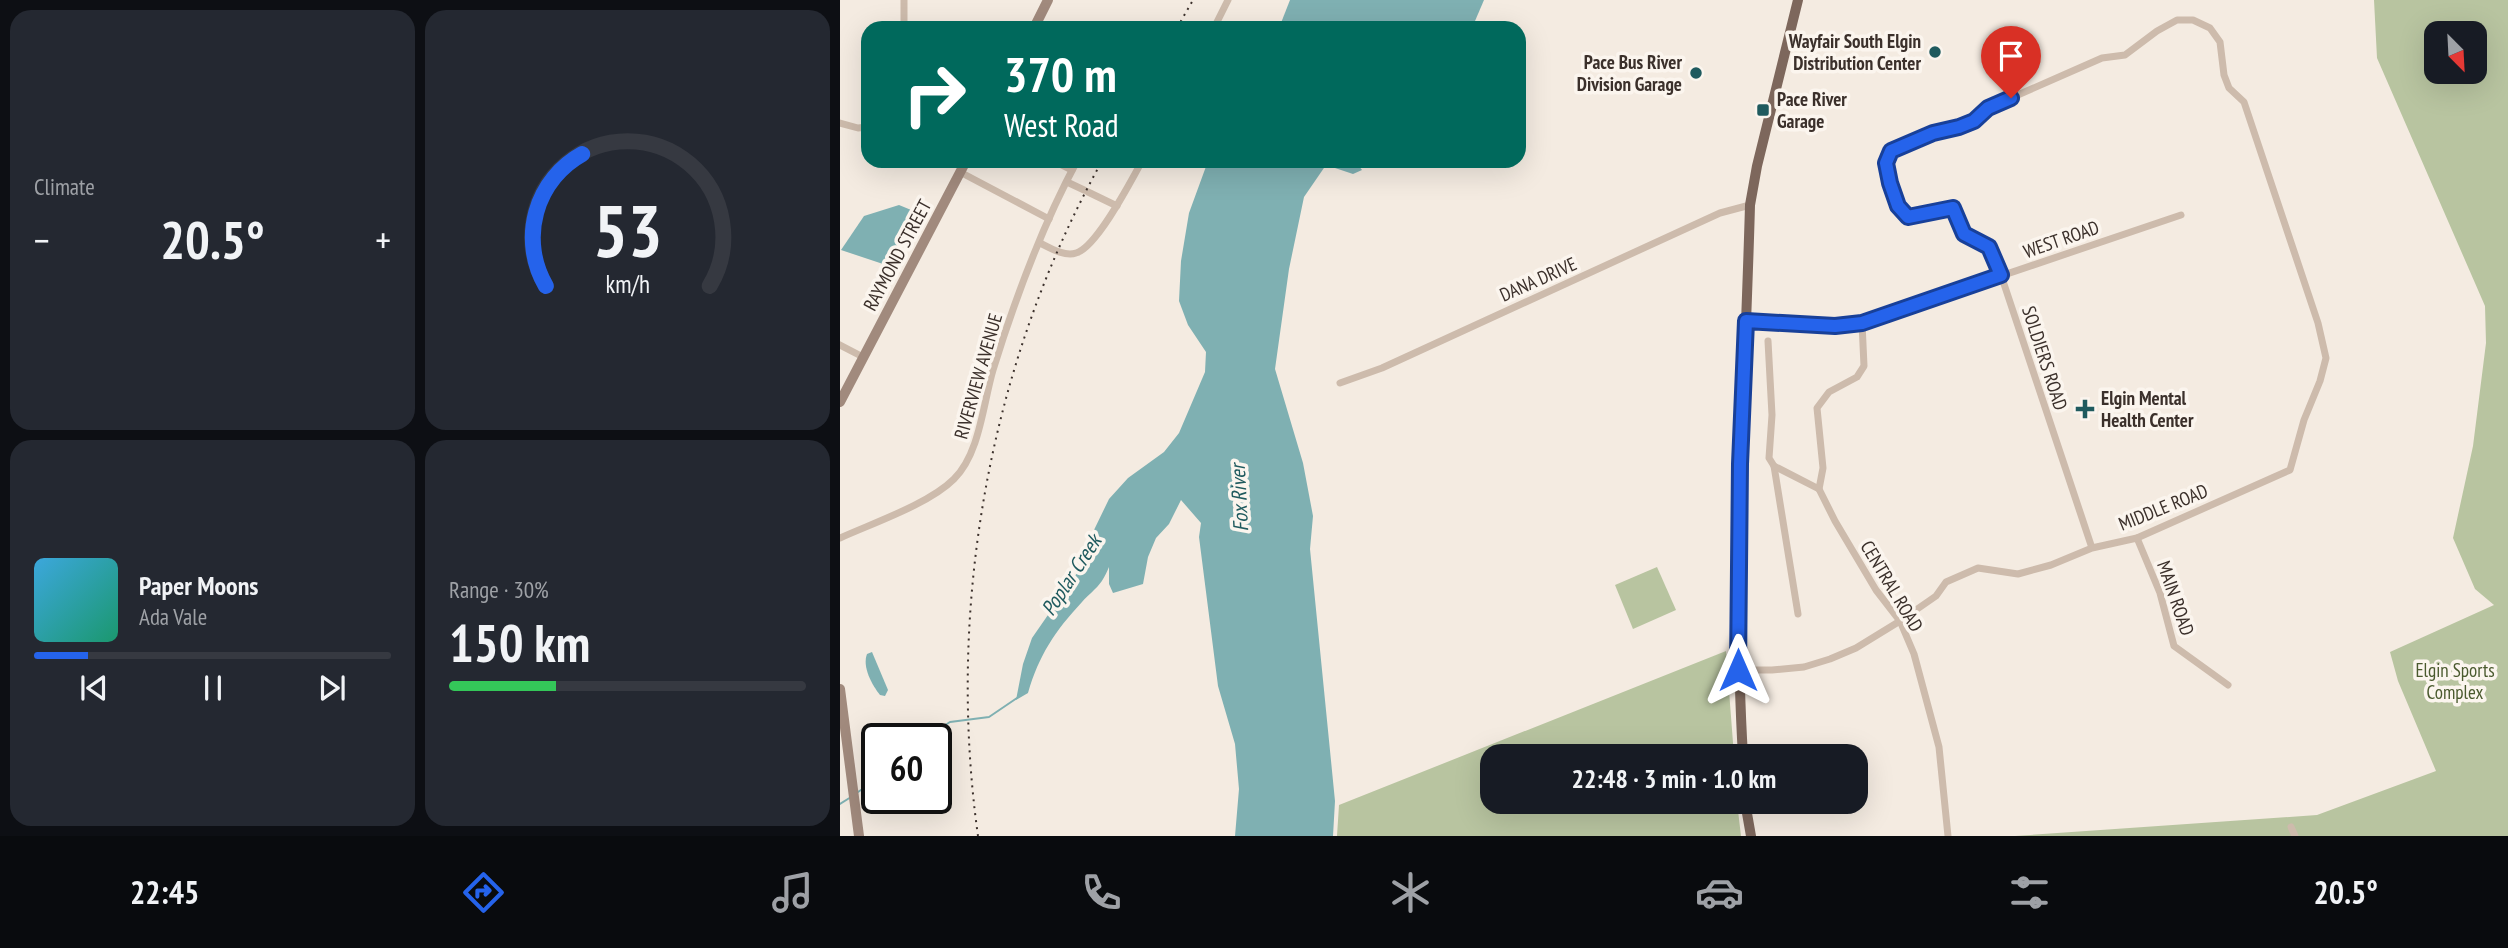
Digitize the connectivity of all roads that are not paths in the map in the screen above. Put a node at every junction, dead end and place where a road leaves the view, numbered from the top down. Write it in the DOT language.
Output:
graph roads {
  1 [pos="904,0"];
  2 [pos="1048,0"];
  3 [pos="1228,0"];
  4 [pos="1798,0"];
  5 [pos="904,21"];
  6 [pos="1038,21"];
  7 [pos="1218,21"];
  8 [pos="840,123"];
  9 [pos="861,128"];
  10 [pos="962,168"];
  11 [pos="1068,168"];
  12 [pos="1138,168"];
  13 [pos="1072,170"];
  14 [pos="960,172"];
  15 [pos="1066,182"];
  16 [pos="2271,188"];
  17 [pos="1750,205"];
  18 [pos="1117,206"];
  19 [pos="2181,215"];
  20 [pos="1049,219"];
  21 [pos="1040,243"];
  22 [pos="2001,275"];
  23 [pos="1746,321"];
  24 [pos="1862,323"];
  25 [pos="1769,341"];
  26 [pos="840,345"];
  27 [pos="863,357"];
  28 [pos="1340,383"];
  29 [pos="840,402"];
  30 [pos="1774,466"];
  31 [pos="1819,489"];
  32 [pos="840,538"];
  33 [pos="2137,538"];
  34 [pos="2092,548"];
  35 [pos="1798,614"];
  36 [pos="1899,621"];
  37 [pos="1738,670"];
  38 [pos="2228,685"];
  39 [pos="840,688"];
  40 [pos="1742,744"];
  41 [pos="1747,814"];
  42 [pos="2291,827"];
  43 [pos="859,836"];
  44 [pos="1751,836"];
  45 [pos="1948,836"];
  46 [pos="2295,836"];
  1 -- 5 [label="street"];
  2 -- 6 [label="street"];
  3 -- 7 [label="street"];
  4 -- 17 [label="main road"];
  8 -- 9 [label="street"];
  10 -- 14 [label="street, RAYMOND STREET"];
  11 -- 13 [label="street"];
  12 -- 18 [label="street"];
  13 -- 15 [label="street, RIVERVIEW AVENUE"];
  14 -- 20 [label="street"];
  14 -- 27 [label="street, RAYMOND STREET"];
  15 -- 18 [label="street"];
  15 -- 20 [label="street, RIVERVIEW AVENUE"];
  16 -- 22 [label="street, SOLDIERS ROAD"];
  16 -- 33 [label="street, MIDDLE ROAD"];
  17 -- 23 [label="main road"];
  17 -- 28 [label="street, DANA DRIVE"];
  18 -- 21 [label="street"];
  19 -- 22 [label="street, WEST ROAD"];
  20 -- 21 [label="street, RIVERVIEW AVENUE"];
  21 -- 32 [label="street, RIVERVIEW AVENUE"];
  22 -- 24 [label="street, WEST ROAD"];
  22 -- 34 [label="street, SOLDIERS ROAD"];
  23 -- 24 [label="street, WEST ROAD"];
  23 -- 37 [label="main road"];
  24 -- 31 [label="street"];
  25 -- 30 [label="street"];
  26 -- 27 [label="street"];
  27 -- 29 [label="street, RAYMOND STREET"];
  30 -- 31 [label="street"];
  30 -- 35 [label="street"];
  31 -- 36 [label="street, CENTRAL ROAD"];
  33 -- 34 [label="street, MIDDLE ROAD"];
  33 -- 38 [label="street, MAIN ROAD"];
  34 -- 36 [label="street, MIDDLE ROAD"];
  36 -- 37 [label="street, MIDDLE ROAD"];
  36 -- 45 [label="street, CENTRAL ROAD"];
  37 -- 40 [label="main road"];
  39 -- 43 [label="street"];
  41 -- 44 [label="main road"];
  42 -- 46 [label="street"];
}
